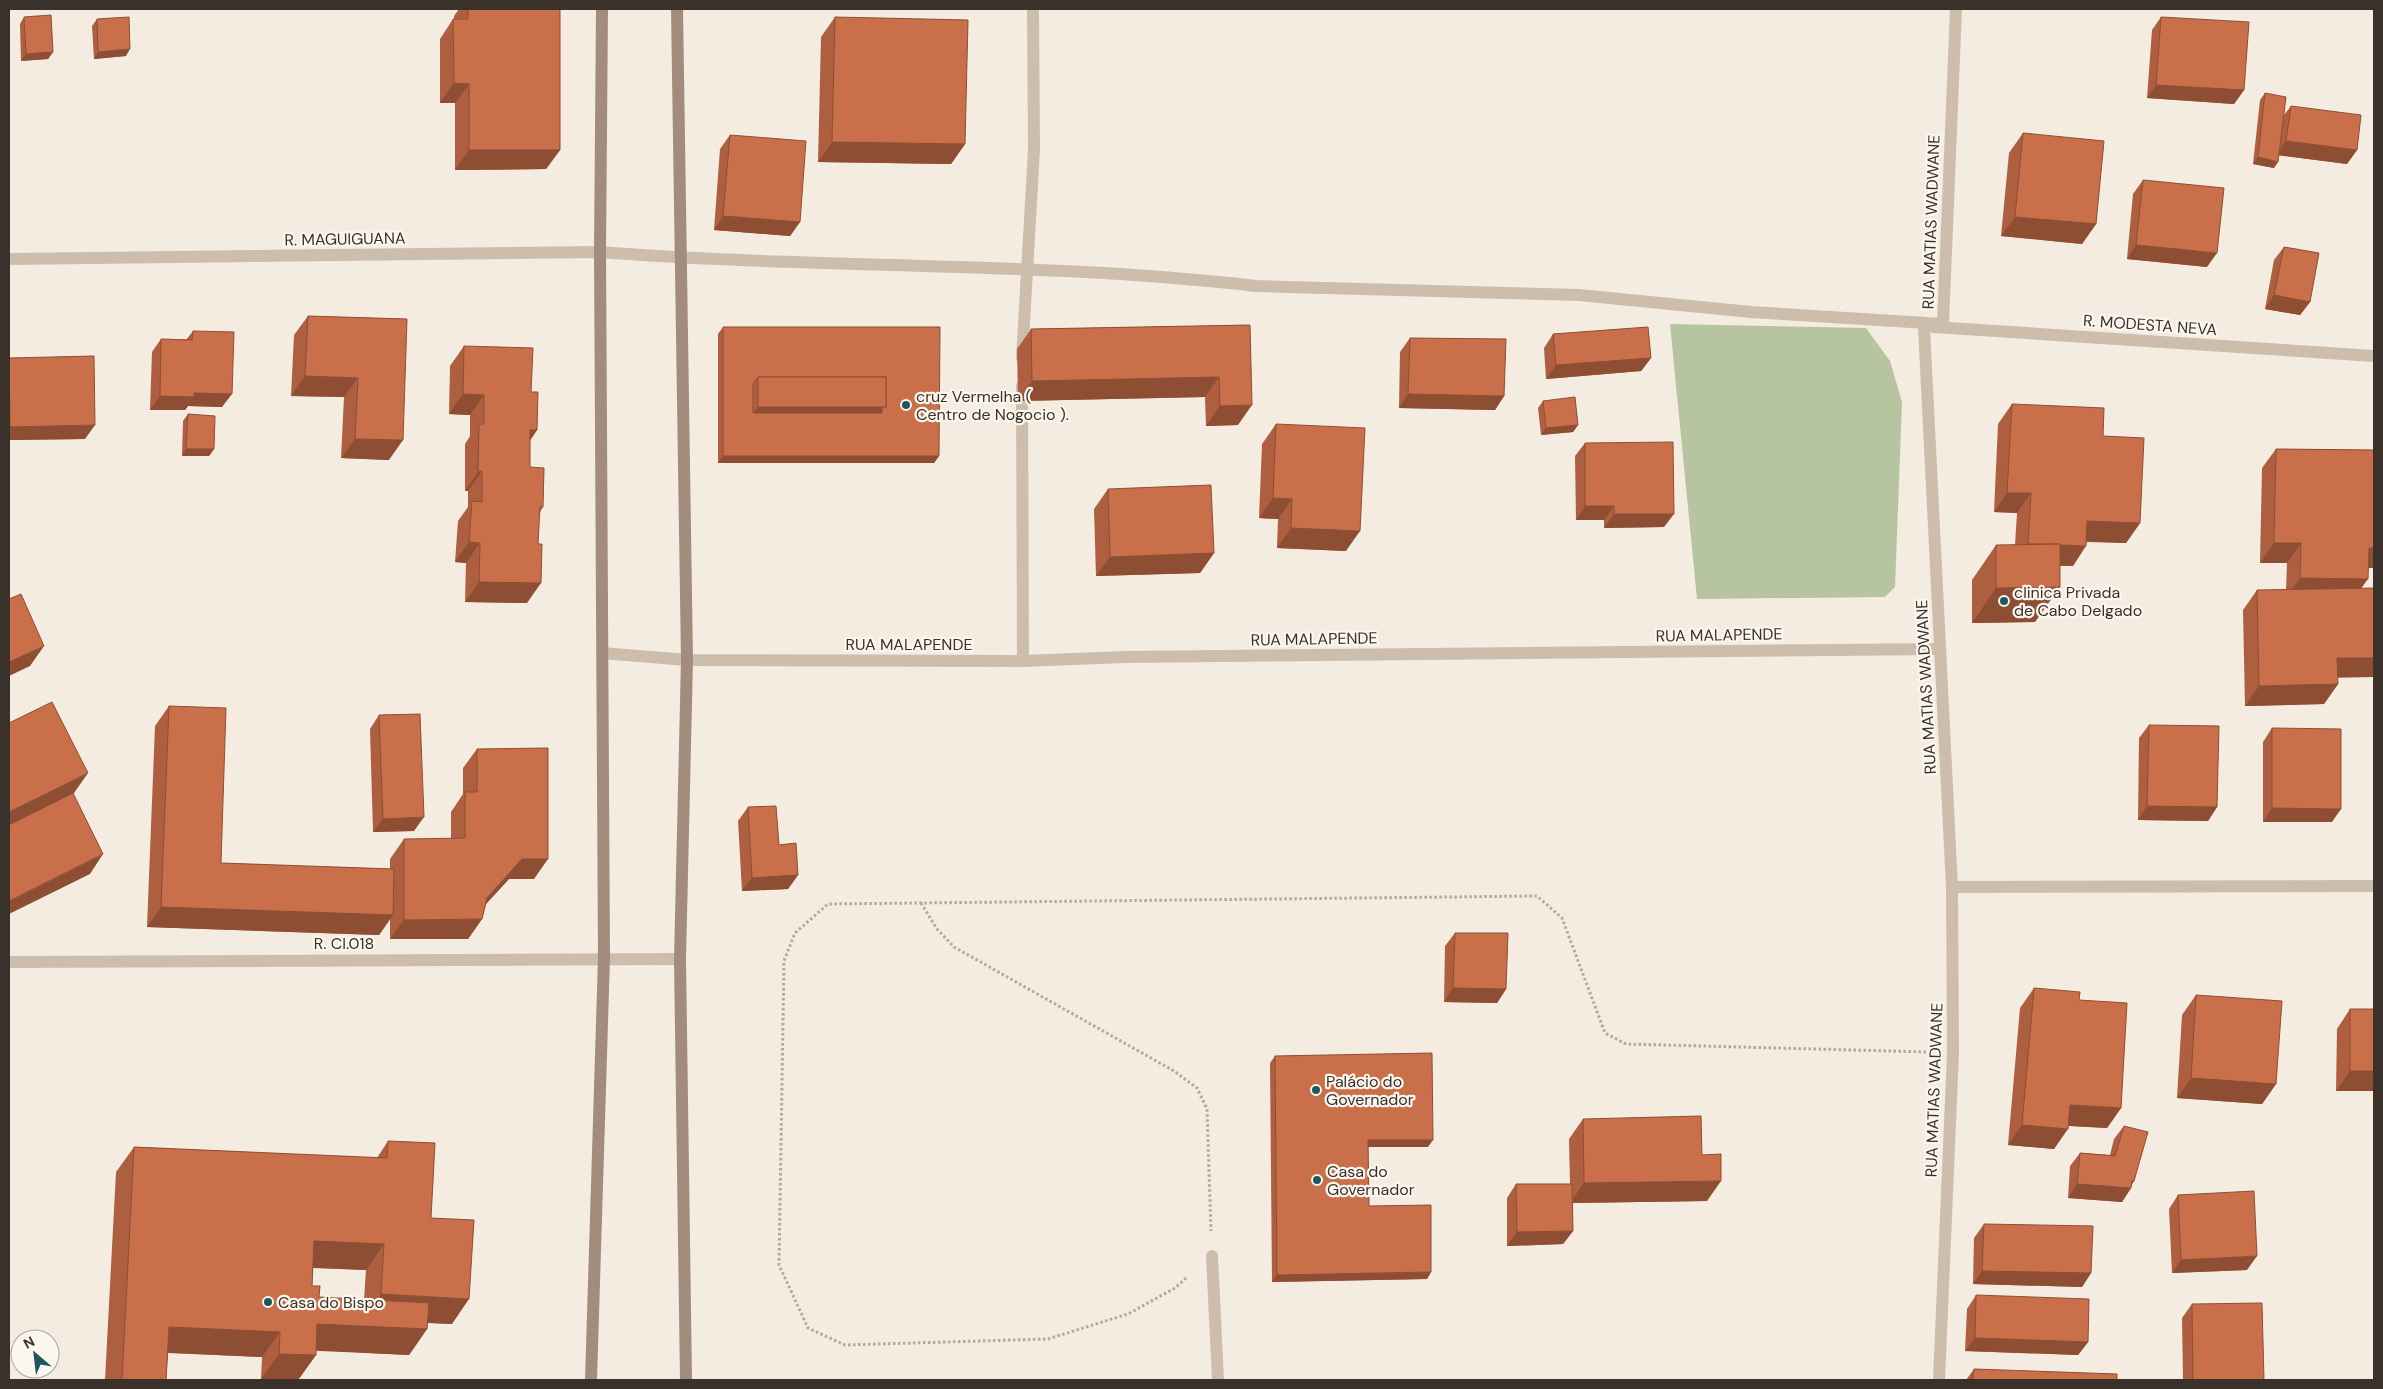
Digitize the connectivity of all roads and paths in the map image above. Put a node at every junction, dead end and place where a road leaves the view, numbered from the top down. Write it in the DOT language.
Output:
graph roads {
  1 [pos="602,9"];
  2 [pos="676,9"];
  3 [pos="1033,9"];
  4 [pos="1956,9"];
  5 [pos="600,252"];
  6 [pos="681,258"];
  7 [pos="9,259"];
  8 [pos="1027,269"];
  9 [pos="1943,324"];
  10 [pos="1924,327"];
  11 [pos="2374,356"];
  12 [pos="1940,650"];
  13 [pos="602,653"];
  14 [pos="687,660"];
  15 [pos="1023,661"];
  16 [pos="2374,886"];
  17 [pos="1952,887"];
  18 [pos="921,903"];
  19 [pos="604,958"];
  20 [pos="680,959"];
  21 [pos="9,962"];
  22 [pos="1953,1053"];
  23 [pos="1212,1256"];
  24 [pos="591,1380"];
  25 [pos="686,1380"];
  26 [pos="1218,1380"];
  27 [pos="1938,1380"];
  1 -- 5 [label="street"];
  2 -- 6 [label="street"];
  3 -- 8 [label="street"];
  4 -- 9 [label="street, RUA MATIAS WADWANE"];
  5 -- 6 [label="street, R. MAGUIGUANA"];
  5 -- 7 [label="street, R. MAGUIGUANA"];
  5 -- 13 [label="street"];
  6 -- 8 [label="street, R. MAGUIGUANA"];
  6 -- 14 [label="street"];
  8 -- 9 [label="street, R. MAGUIGUANA"];
  8 -- 15 [label="street"];
  9 -- 10 [label="street, RUA MATIAS WADWANE"];
  10 -- 11 [label="street, R. MODESTA NEVA"];
  10 -- 12 [label="street, RUA MATIAS WADWANE"];
  12 -- 15 [label="street, RUA MALAPENDE"];
  12 -- 17 [label="street, RUA MATIAS WADWANE"];
  13 -- 14 [label="street, RUA MALAPENDE"];
  13 -- 19 [label="street"];
  14 -- 15 [label="street, RUA MALAPENDE"];
  14 -- 20 [label="street"];
  16 -- 17 [label="street"];
  17 -- 22 [label="street, RUA MATIAS WADWANE"];
  18 -- 22 [label="path"];
  18 -- 23 [label="path"];
  18 -- 23 [label="path"];
  19 -- 20 [label="street, R. CI.018"];
  19 -- 21 [label="street, R. CI.018"];
  19 -- 24 [label="street"];
  20 -- 25 [label="street"];
  22 -- 27 [label="street, RUA MATIAS WADWANE"];
  23 -- 26 [label="street"];
}
